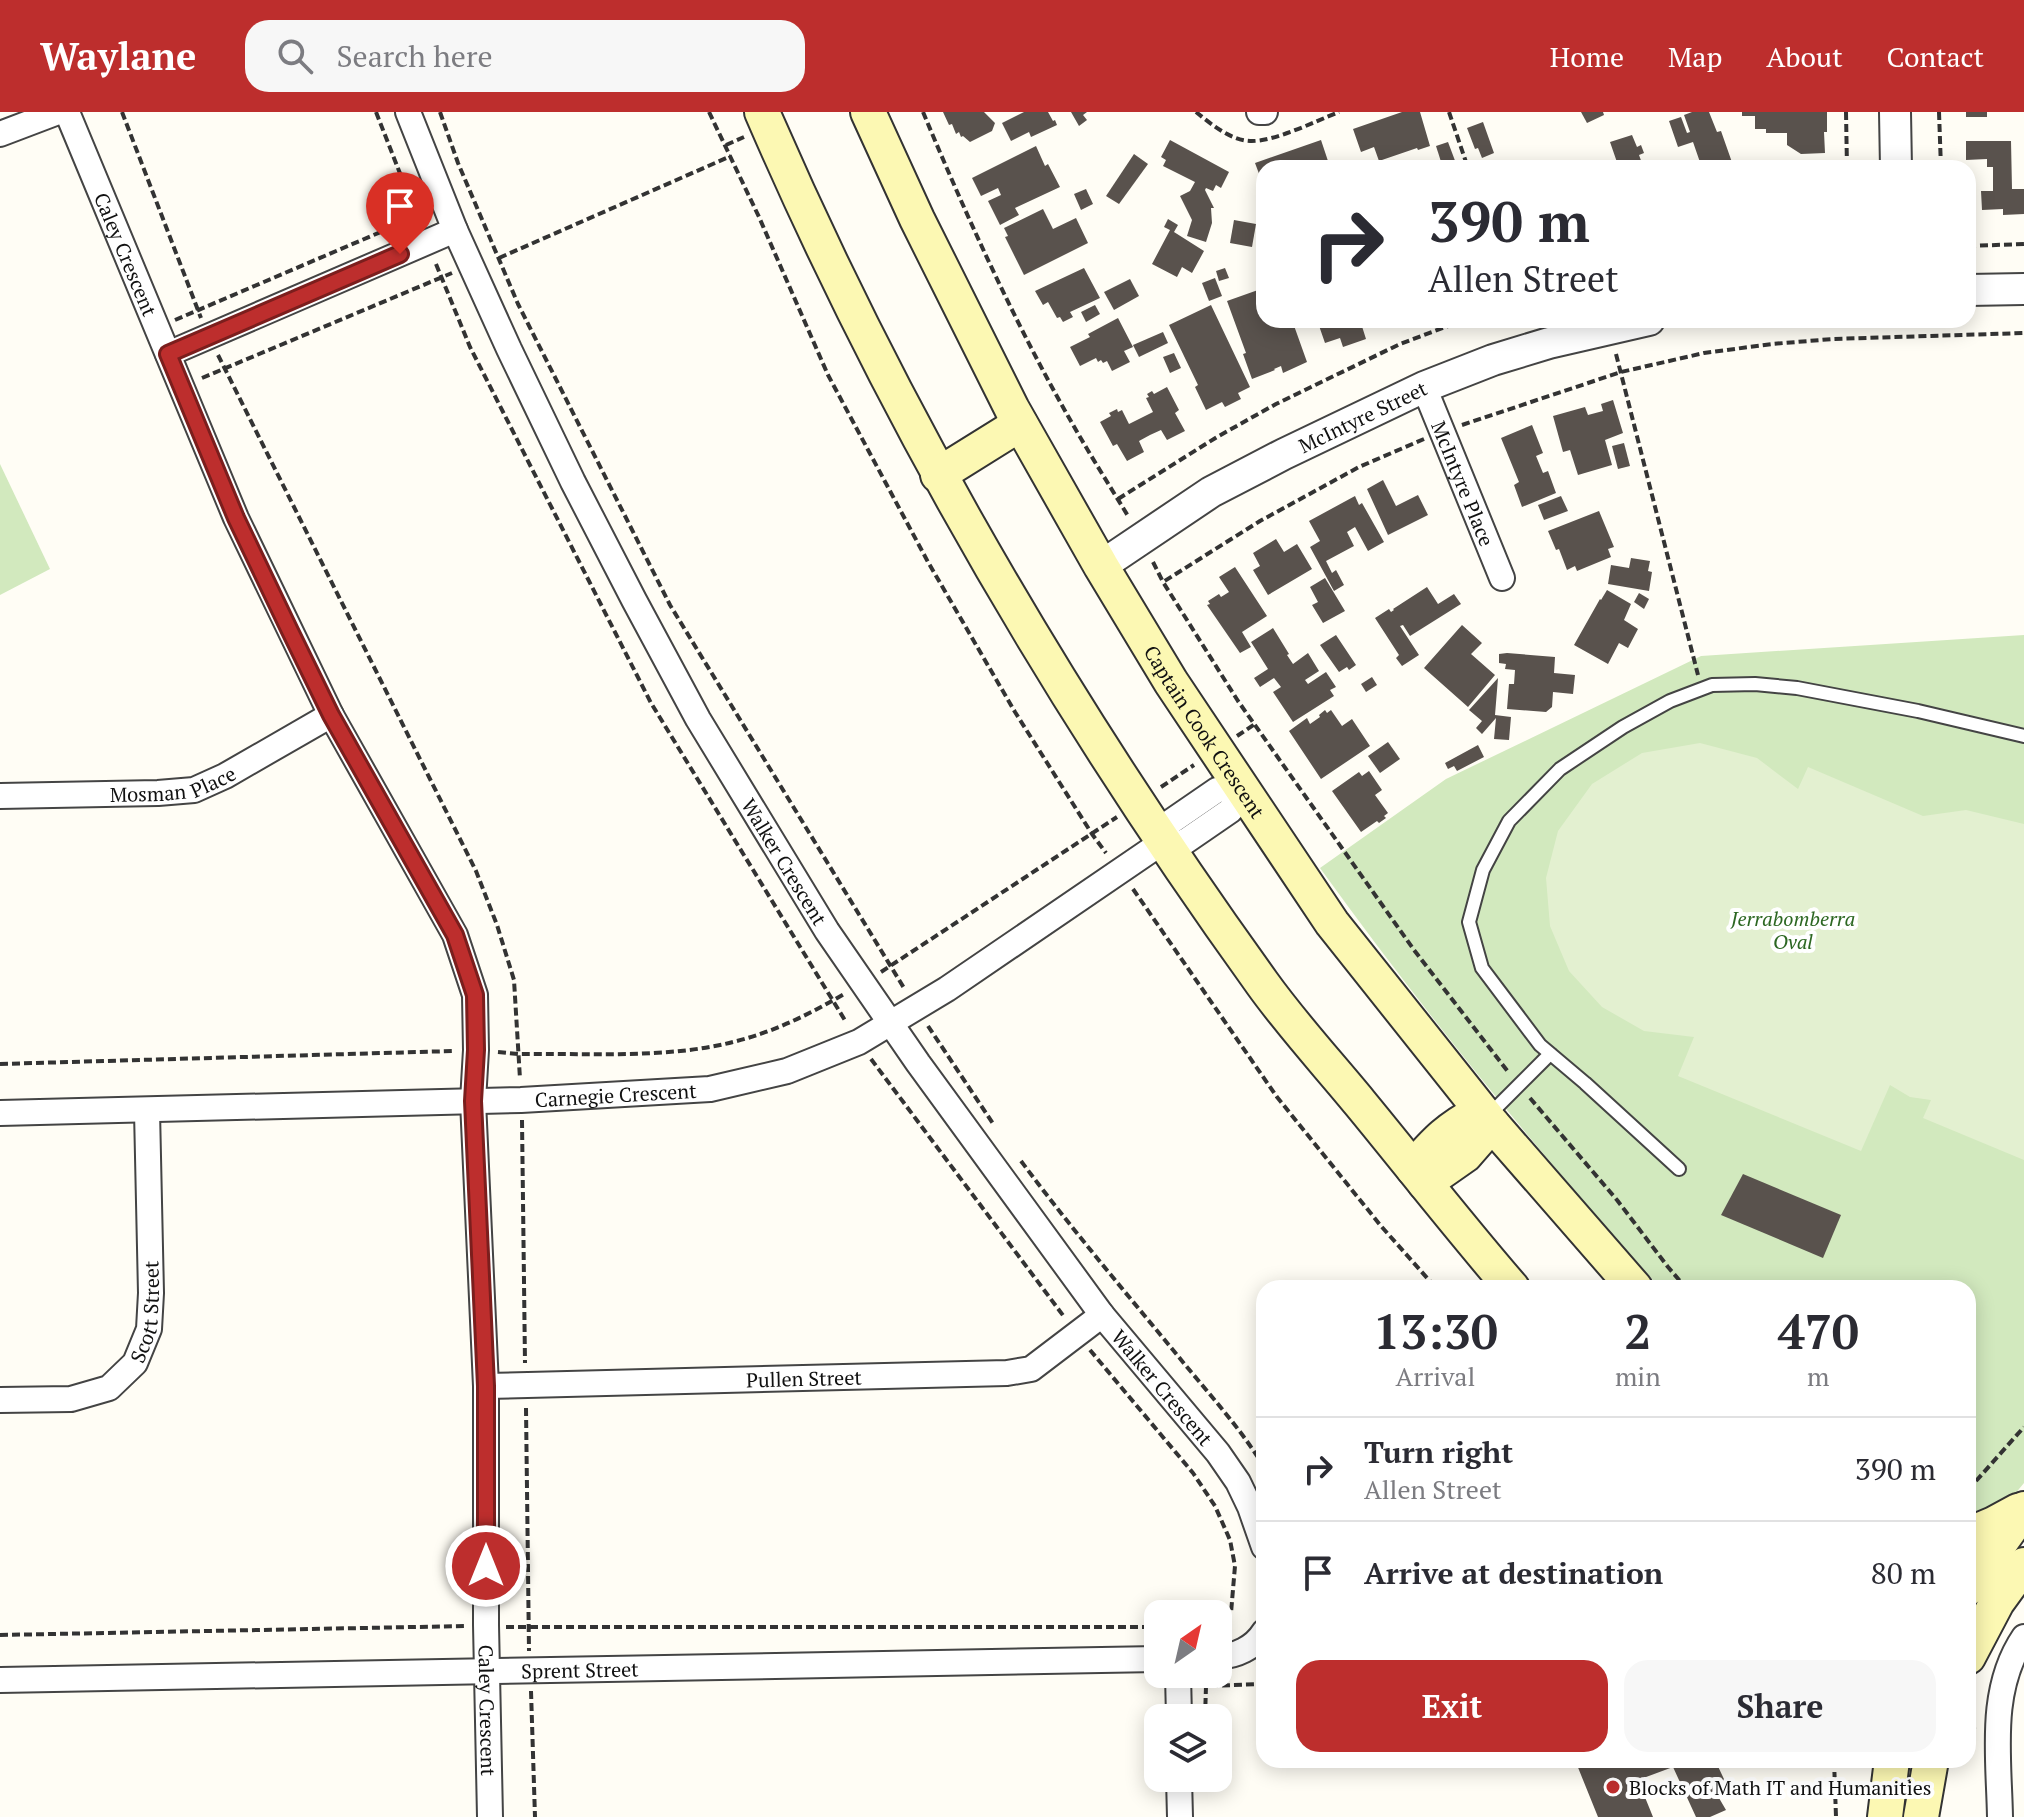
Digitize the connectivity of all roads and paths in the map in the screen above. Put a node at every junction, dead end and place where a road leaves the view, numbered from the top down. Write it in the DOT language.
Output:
graph roads {
  1 [pos="58,112"];
  2 [pos="67,112"];
  3 [pos="122,112"];
  4 [pos="408,112"];
  5 [pos="440,112"];
  6 [pos="709,112"];
  7 [pos="762,112"];
  8 [pos="868,112"];
  9 [pos="923,112"];
  10 [pos="1449,112"];
  11 [pos="1846,112"];
  12 [pos="1895,112"];
  13 [pos="1939,112"];
  14 [pos="0,134"];
  15 [pos="731,156"];
  16 [pos="1465,160"];
  17 [pos="1847,160"];
  18 [pos="1896,160"];
  19 [pos="1941,160"];
  20 [pos="446,206"];
  21 [pos="455,230"];
  22 [pos="2024,244"];
  23 [pos="1976,246"];
  24 [pos="498,258"];
  25 [pos="470,265"];
  26 [pos="2024,289"];
  27 [pos="1976,290"];
  28 [pos="197,310"];
  29 [pos="157,328"];
  30 [pos="1443,328"];
  31 [pos="1614,328"];
  32 [pos="2024,333"];
  33 [pos="209,337"];
  34 [pos="168,354"];
  35 [pos="225,369"];
  36 [pos="1621,372"];
  37 [pos="182,386"];
  38 [pos="1424,387"];
  39 [pos="1016,416"];
  40 [pos="1442,432"];
  41 [pos="932,463"];
  42 [pos="1118,499"];
  43 [pos="1142,539"];
  44 [pos="1101,566"];
  45 [pos="1502,578"];
  46 [pos="1701,689"];
  47 [pos="331,715"];
  48 [pos="1255,724"];
  49 [pos="2024,736"];
  50 [pos="1216,750"];
  51 [pos="1240,787"];
  52 [pos="0,796"];
  53 [pos="1138,803"];
  54 [pos="1092,834"];
  55 [pos="1164,841"];
  56 [pos="1121,872"];
  57 [pos="890,966"];
  58 [pos="863,983"];
  59 [pos="916,1008"];
  60 [pos="891,1024"];
  61 [pos="476,1050"];
  62 [pos="519,1054"];
  63 [pos="1550,1054"];
  64 [pos="0,1064"];
  65 [pos="1518,1084"];
  66 [pos="521,1100"];
  67 [pos="473,1101"];
  68 [pos="147,1111"];
  69 [pos="0,1113"];
  70 [pos="1486,1118"];
  71 [pos="1002,1136"];
  72 [pos="1021,1161"];
  73 [pos="1679,1169"];
  74 [pos="1419,1176"];
  75 [pos="1429,1280"];
  76 [pos="1505,1280"];
  77 [pos="1628,1280"];
  78 [pos="1679,1280"];
  79 [pos="1102,1315"];
  80 [pos="526,1385"];
  81 [pos="486,1386"];
  82 [pos="0,1400"];
  83 [pos="2024,1427"];
  84 [pos="1256,1453"];
  85 [pos="1976,1481"];
  86 [pos="2024,1508"];
  87 [pos="1256,1524"];
  88 [pos="1976,1532"];
  89 [pos="2024,1547"];
  90 [pos="2024,1565"];
  91 [pos="1976,1577"];
  92 [pos="1976,1602"];
  93 [pos="486,1625"];
  94 [pos="1144,1627"];
  95 [pos="529,1628"];
  96 [pos="0,1635"];
  97 [pos="2024,1637"];
  98 [pos="1256,1642"];
  99 [pos="1976,1642"];
  100 [pos="1232,1655"];
  101 [pos="1144,1659"];
  102 [pos="487,1671"];
  103 [pos="529,1671"];
  104 [pos="0,1680"];
  105 [pos="1256,1684"];
  106 [pos="1205,1704"];
  107 [pos="1834,1768"];
  108 [pos="1868,1768"];
  109 [pos="1891,1768"];
  110 [pos="1930,1768"];
  111 [pos="1179,1792"];
  112 [pos="490,1817"];
  113 [pos="535,1817"];
  114 [pos="1180,1817"];
  115 [pos="1836,1817"];
  116 [pos="1873,1817"];
  117 [pos="1885,1817"];
  118 [pos="1921,1817"];
  119 [pos="2000,1817"];
  1 -- 14 [label="street"];
  2 -- 29 [label="street, Caley Crescent"];
  3 -- 28 [label="path"];
  4 -- 20 [label="street, Walker Crescent"];
  5 -- 24 [label="path"];
  6 -- 15 [label="path"];
  7 -- 41 [label="main road"];
  8 -- 39 [label="main road, Captain Cook Crescent"];
  9 -- 42 [label="path"];
  10 -- 16 [label="path"];
  11 -- 17 [label="path"];
  12 -- 18 [label="street"];
  13 -- 19 [label="path"];
  15 -- 24 [label="path"];
  15 -- 54 [label="path"];
  20 -- 21 [label="street, Walker Crescent"];
  20 -- 28 [label="path"];
  21 -- 25 [label="street, Walker Crescent"];
  21 -- 33 [label="street"];
  22 -- 23 [label="path"];
  24 -- 57 [label="path"];
  25 -- 35 [label="path"];
  25 -- 58 [label="street, Walker Crescent"];
  26 -- 27 [label="street"];
  28 -- 29 [label="path"];
  28 -- 33 [label="path"];
  29 -- 34 [label="street, Caley Crescent"];
  30 -- 42 [label="path"];
  31 -- 38 [label="street, McIntyre Street"];
  32 -- 36 [label="path"];
  33 -- 34 [label="street"];
  33 -- 35 [label="path"];
  34 -- 37 [label="street, Caley Crescent"];
  35 -- 37 [label="path"];
  35 -- 62 [label="path"];
  36 -- 40 [label="path"];
  36 -- 46 [label="path"];
  37 -- 47 [label="street, Caley Crescent"];
  38 -- 40 [label="street, McIntyre Place"];
  38 -- 43 [label="street, McIntyre Street"];
  39 -- 41 [label="main road"];
  39 -- 44 [label="main road, Captain Cook Crescent"];
  40 -- 45 [label="street, McIntyre Place"];
  40 -- 48 [label="path"];
  41 -- 53 [label="main road"];
  42 -- 43 [label="path"];
  43 -- 44 [label="street, McIntyre Street"];
  44 -- 50 [label="main road, Captain Cook Crescent"];
  46 -- 49 [label="lane"];
  46 -- 63 [label="lane"];
  47 -- 52 [label="street, Mosman Place"];
  47 -- 61 [label="street, Caley Crescent"];
  48 -- 50 [label="path"];
  48 -- 65 [label="path"];
  50 -- 51 [label="main road, Captain Cook Crescent"];
  50 -- 53 [label="path"];
  51 -- 55 [label="street, Carnegie Crescent"];
  51 -- 70 [label="main road, Captain Cook Crescent"];
  53 -- 54 [label="path"];
  53 -- 55 [label="main road"];
  54 -- 56 [label="path"];
  54 -- 57 [label="path"];
  55 -- 56 [label="street, Carnegie Crescent"];
  55 -- 74 [label="main road"];
  56 -- 59 [label="street, Carnegie Crescent"];
  56 -- 75 [label="path"];
  57 -- 58 [label="path"];
  57 -- 59 [label="path"];
  58 -- 60 [label="street, Walker Crescent"];
  58 -- 62 [label="path"];
  59 -- 60 [label="street, Carnegie Crescent"];
  59 -- 71 [label="path"];
  60 -- 66 [label="street, Carnegie Crescent"];
  60 -- 79 [label="street, Walker Crescent"];
  61 -- 62 [label="path"];
  61 -- 64 [label="path"];
  61 -- 67 [label="street, Caley Crescent"];
  62 -- 66 [label="path"];
  63 -- 65 [label="lane"];
  63 -- 73 [label="lane"];
  65 -- 70 [label="lane"];
  65 -- 78 [label="path"];
  66 -- 67 [label="street, Carnegie Crescent"];
  66 -- 80 [label="path"];
  67 -- 68 [label="street, Carnegie Crescent"];
  67 -- 81 [label="street, Caley Crescent"];
  68 -- 69 [label="street, Carnegie Crescent"];
  68 -- 82 [label="street, Scott Street"];
  70 -- 74 [label="main road"];
  70 -- 77 [label="main road, Captain Cook Crescent"];
  72 -- 84 [label="path"];
  74 -- 76 [label="main road"];
  79 -- 80 [label="street, Pullen Street"];
  79 -- 87 [label="street, Walker Crescent"];
  80 -- 81 [label="street, Pullen Street"];
  80 -- 95 [label="path"];
  81 -- 93 [label="street, Caley Crescent"];
  83 -- 85 [label="path"];
  86 -- 88 [label="main road"];
  86 -- 91 [label="main road"];
  89 -- 92 [label="main road"];
  90 -- 99 [label="main road"];
  93 -- 95 [label="path"];
  93 -- 96 [label="path"];
  93 -- 102 [label="street, Caley Crescent"];
  94 -- 95 [label="path"];
  95 -- 103 [label="path"];
  97 -- 119 [label="street"];
  98 -- 100 [label="street"];
  101 -- 103 [label="street, Sprent Street"];
  102 -- 103 [label="street, Sprent Street"];
  102 -- 104 [label="street, Sprent Street"];
  102 -- 112 [label="street, Caley Crescent"];
  103 -- 113 [label="path"];
  105 -- 106 [label="path"];
  107 -- 115 [label="path"];
  108 -- 116 [label="main road"];
  109 -- 117 [label="main road"];
  110 -- 118 [label="main road"];
  111 -- 114 [label="street"];
}
